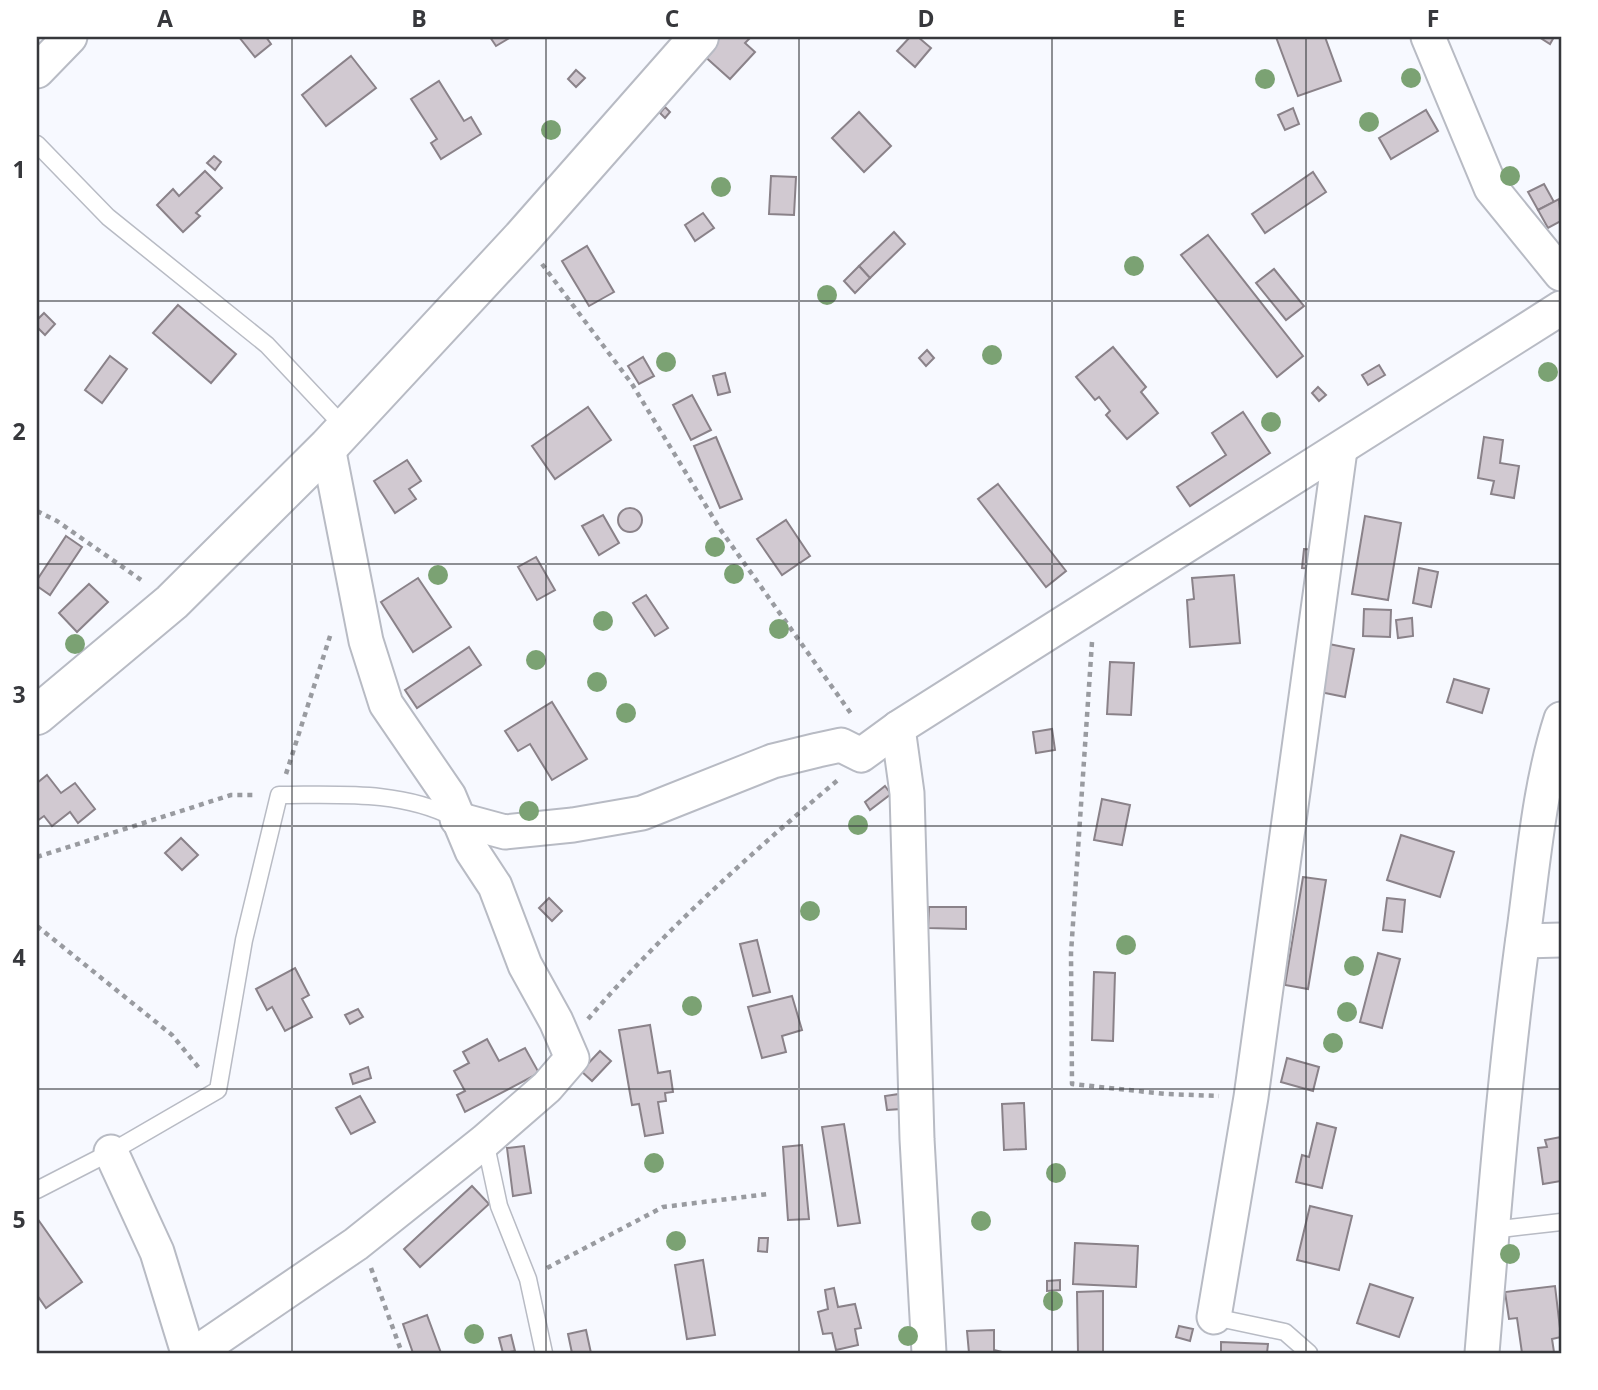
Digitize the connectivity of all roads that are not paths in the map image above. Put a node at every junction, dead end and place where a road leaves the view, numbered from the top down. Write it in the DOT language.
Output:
graph roads {
  1 [pos="70,37"];
  2 [pos="699,37"];
  3 [pos="1427,37"];
  4 [pos="37,71"];
  5 [pos="37,144"];
  6 [pos="1561,274"];
  7 [pos="1561,308"];
  8 [pos="337,438"];
  9 [pos="1340,450"];
  10 [pos="37,715"];
  11 [pos="1559,729"];
  12 [pos="878,742"];
  13 [pos="457,819"];
  14 [pos="1561,940"];
  15 [pos="1523,941"];
  16 [pos="485,1141"];
  17 [pos="111,1152"];
  18 [pos="37,1190"];
  19 [pos="1561,1222"];
  20 [pos="1492,1230"];
  21 [pos="1214,1317"];
  22 [pos="188,1353"];
  23 [pos="196,1353"];
  24 [pos="544,1353"];
  25 [pos="929,1353"];
  26 [pos="1308,1353"];
  27 [pos="1482,1353"];
  1 -- 4 [label="street"];
  2 -- 8 [label="street"];
  3 -- 6 [label="street"];
  5 -- 8 [label="lane"];
  7 -- 9 [label="street"];
  8 -- 10 [label="street"];
  8 -- 13 [label="street"];
  9 -- 12 [label="street"];
  9 -- 21 [label="street"];
  11 -- 15 [label="street"];
  12 -- 13 [label="street"];
  12 -- 25 [label="street"];
  13 -- 16 [label="street"];
  13 -- 17 [label="lane"];
  14 -- 15 [label="street"];
  15 -- 20 [label="street"];
  16 -- 23 [label="street"];
  16 -- 24 [label="lane"];
  17 -- 18 [label="lane"];
  17 -- 22 [label="street"];
  19 -- 20 [label="lane"];
  20 -- 27 [label="street"];
  21 -- 26 [label="lane"];
}
